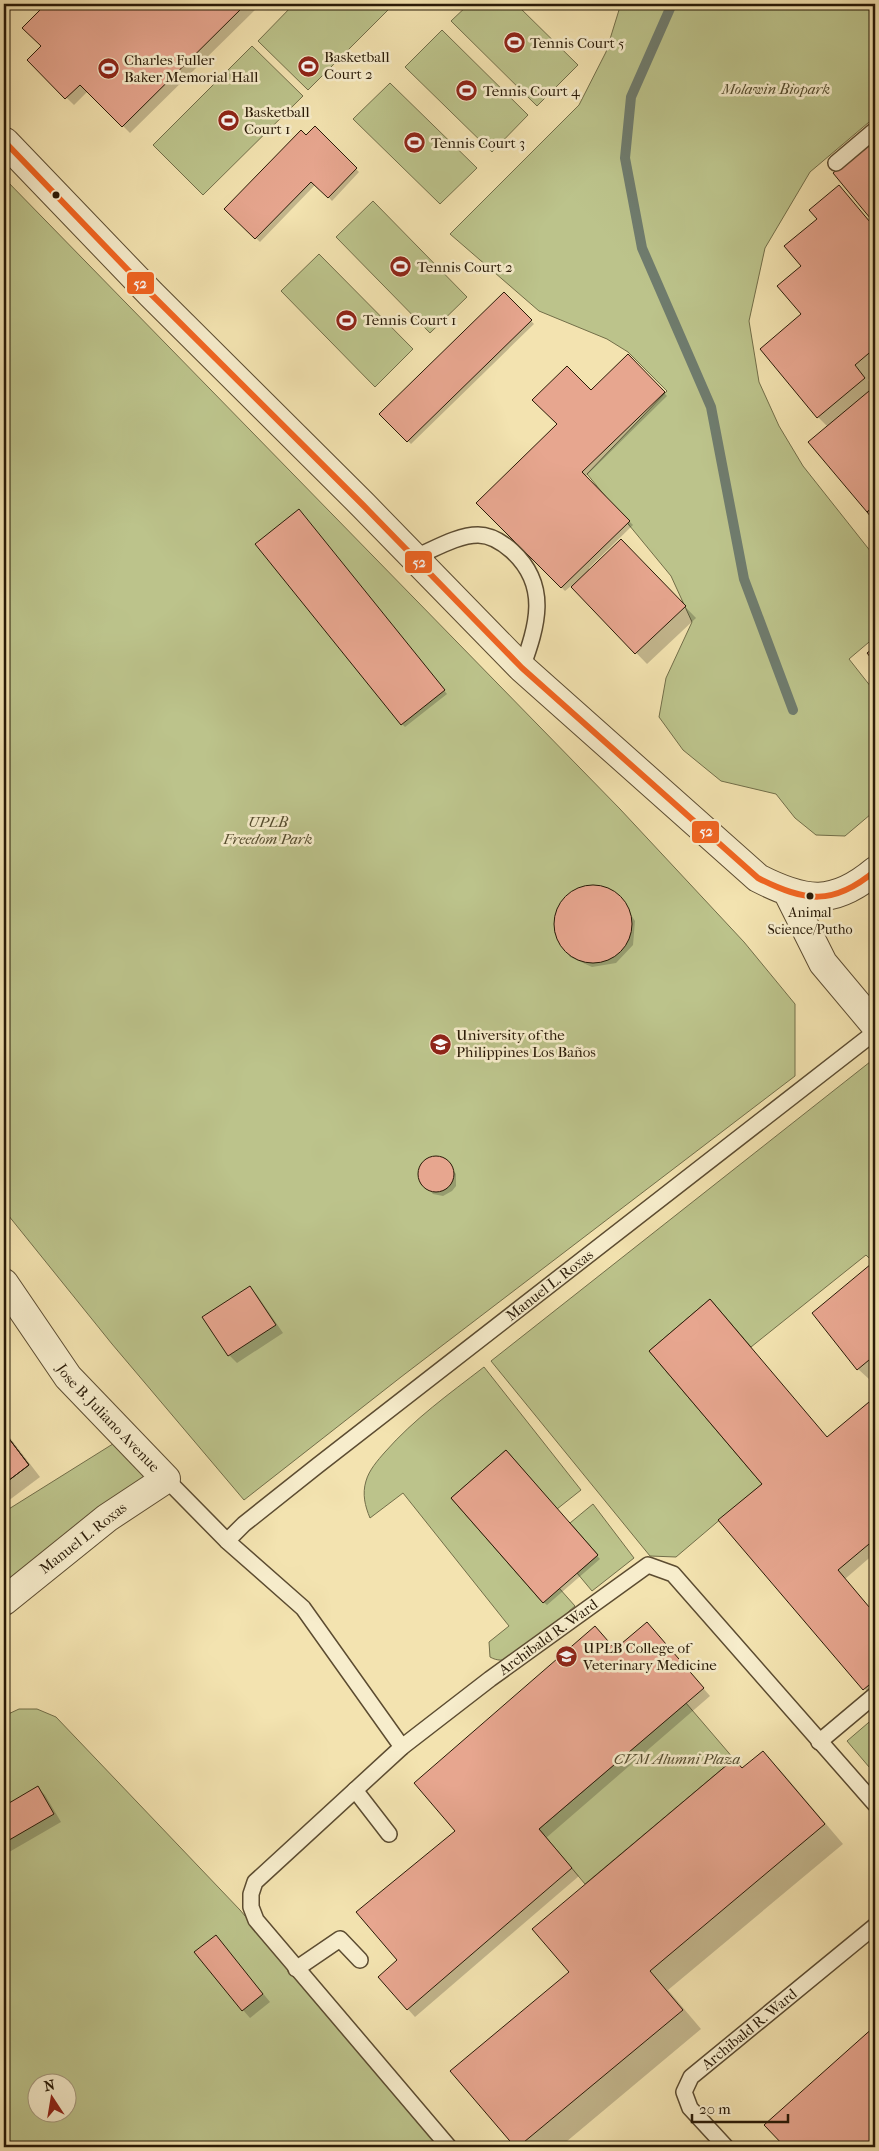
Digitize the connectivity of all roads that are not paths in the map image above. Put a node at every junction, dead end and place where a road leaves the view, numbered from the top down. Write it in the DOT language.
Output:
graph roads {
  1 [pos="875,130"];
  2 [pos="4,142"];
  3 [pos="836,163"];
  4 [pos="413,558"];
  5 [pos="522,668"];
  6 [pos="875,871"];
  7 [pos="788,893"];
  8 [pos="875,1025"];
  9 [pos="875,1032"];
  10 [pos="4,1283"];
  11 [pos="166,1479"];
  12 [pos="227,1541"];
  13 [pos="4,1601"];
  14 [pos="875,1695"];
  15 [pos="819,1742"];
  16 [pos="402,1747"];
  17 [pos="355,1790"];
  18 [pos="875,1804"];
  19 [pos="390,1834"];
  20 [pos="875,1926"];
  21 [pos="360,1960"];
  22 [pos="296,1969"];
  23 [pos="449,2147"];
  24 [pos="726,2147"];
  1 -- 3 [label="lane"];
  2 -- 4 [label="street"];
  4 -- 5 [label="street"];
  4 -- 5 [label="lane"];
  5 -- 7 [label="street"];
  6 -- 7 [label="street"];
  7 -- 8 [label="street"];
  9 -- 12 [label="lane, Manuel L. Roxas"];
  10 -- 11 [label="street, Jose B. Juliano Avenue"];
  11 -- 12 [label="lane, Jose B. Juliano Avenue"];
  11 -- 13 [label="street, Manuel L. Roxas"];
  12 -- 16 [label="lane"];
  14 -- 15 [label="lane"];
  15 -- 16 [label="lane, Archibald R. Ward"];
  15 -- 18 [label="lane, Archibald R. Ward"];
  16 -- 17 [label="lane"];
  17 -- 19 [label="lane"];
  17 -- 22 [label="lane"];
  20 -- 24 [label="lane, Archibald R. Ward"];
  21 -- 22 [label="lane"];
  22 -- 23 [label="lane"];
}
